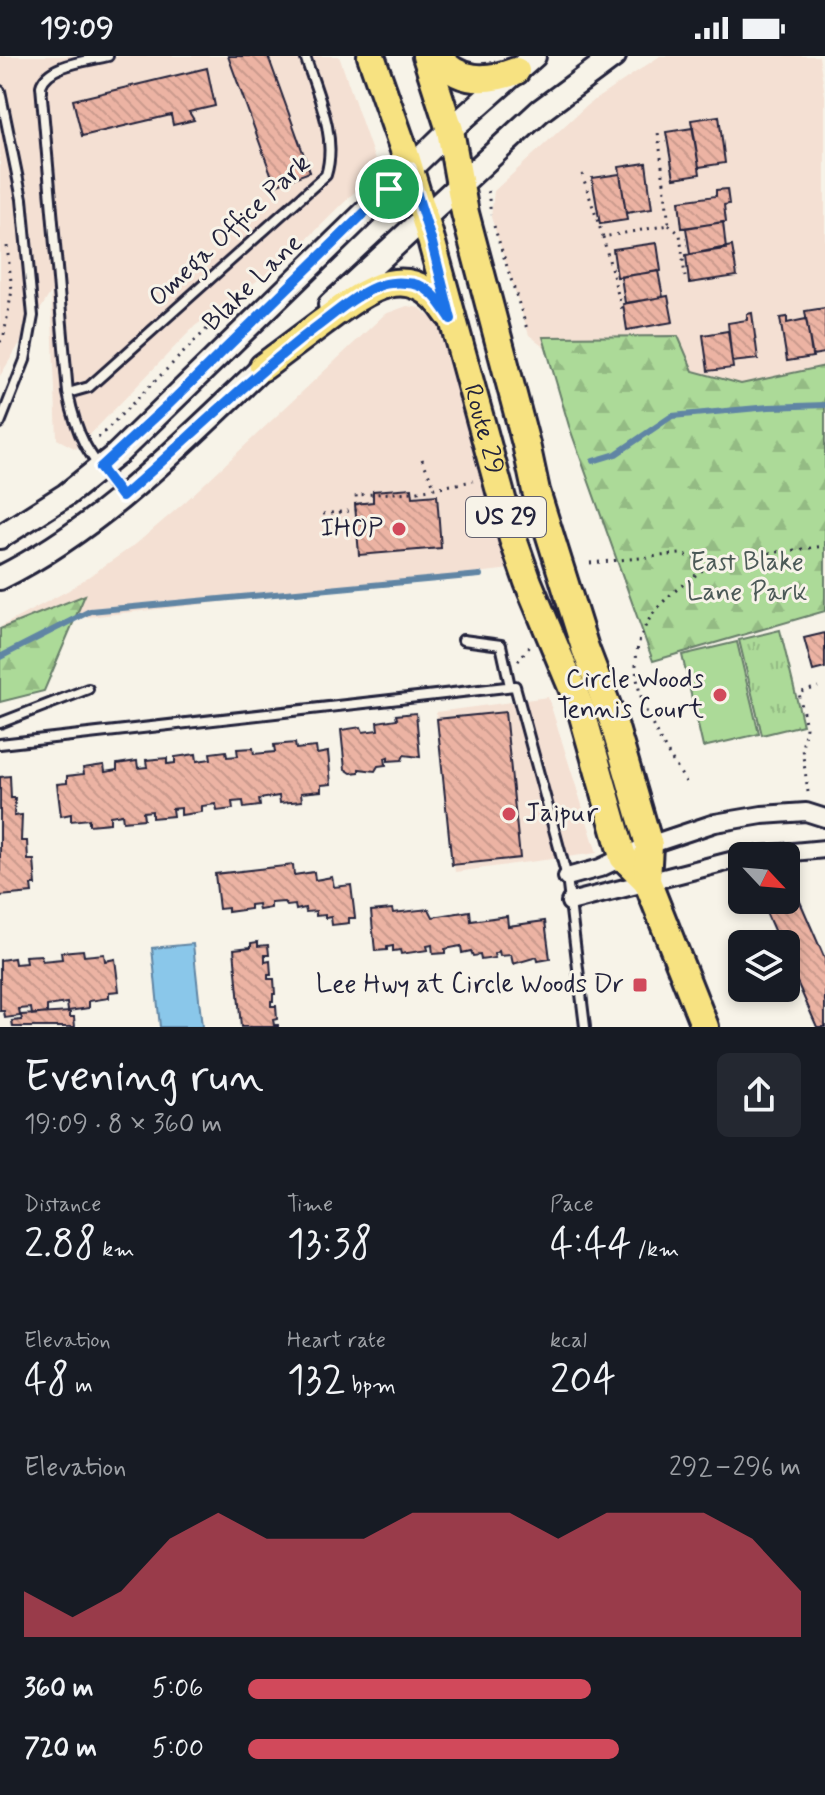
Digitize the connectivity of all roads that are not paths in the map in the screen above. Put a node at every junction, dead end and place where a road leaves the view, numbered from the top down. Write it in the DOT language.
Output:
graph roads {
  1 [pos="108,56"];
  2 [pos="305,56"];
  3 [pos="371,56"];
  4 [pos="426,56"];
  5 [pos="437,56"];
  6 [pos="614,56"];
  7 [pos="525,63"];
  8 [pos="0,91"];
  9 [pos="450,130"];
  10 [pos="409,169"];
  11 [pos="460,186"];
  12 [pos="425,220"];
  13 [pos="451,319"];
  14 [pos="263,367"];
  15 [pos="68,393"];
  16 [pos="0,423"];
  17 [pos="100,468"];
  18 [pos="122,497"];
  19 [pos="1,533"];
  20 [pos="0,578"];
  21 [pos="463,640"];
  22 [pos="510,686"];
  23 [pos="88,689"];
  24 [pos="0,723"];
  25 [pos="0,744"];
  26 [pos="825,818"];
  27 [pos="649,845"];
  28 [pos="825,849"];
  29 [pos="800,851"];
  30 [pos="623,857"];
  31 [pos="728,861"];
  32 [pos="567,877"];
  33 [pos="647,881"];
  34 [pos="570,902"];
  35 [pos="585,1027"];
  36 [pos="705,1027"];
  1 -- 15 [label="lane"];
  2 -- 15 [label="lane, Omega Office Park"];
  3 -- 10 [label="main road, Route 29 / US 29"];
  4 -- 9 [label="main road, Route 29 / US 29"];
  5 -- 7 [label="main road"];
  6 -- 11 [label="main road"];
  7 -- 9 [label="main road, Blake Lane"];
  8 -- 16 [label="lane"];
  9 -- 10 [label="main road, Blake Lane"];
  9 -- 11 [label="main road, Route 29 / US 29"];
  10 -- 12 [label="main road, Route 29 / US 29"];
  10 -- 17 [label="main road, Blake Lane"];
  11 -- 12 [label="main road"];
  11 -- 27 [label="main road, Route 29 / US 29"];
  12 -- 13 [label="main road, Route 29 / US 29"];
  12 -- 14 [label="main road"];
  13 -- 14 [label="main road"];
  13 -- 30 [label="main road, Route 29 / US 29"];
  14 -- 18 [label="main road"];
  15 -- 17 [label="lane"];
  17 -- 18 [label="lane"];
  17 -- 19 [label="main road, Blake Lane"];
  18 -- 20 [label="main road"];
  21 -- 22 [label="lane"];
  22 -- 25 [label="lane"];
  22 -- 32 [label="lane"];
  23 -- 24 [label="lane"];
  26 -- 27 [label="street"];
  27 -- 30 [label="street"];
  27 -- 33 [label="main road, Route 29 / US 29"];
  28 -- 29 [label="street"];
  30 -- 32 [label="street"];
  30 -- 33 [label="main road, Route 29 / US 29"];
  31 -- 33 [label="street"];
  32 -- 34 [label="lane"];
  33 -- 34 [label="street"];
  33 -- 36 [label="main road, Route 29 / US 29"];
  34 -- 35 [label="lane"];
}
